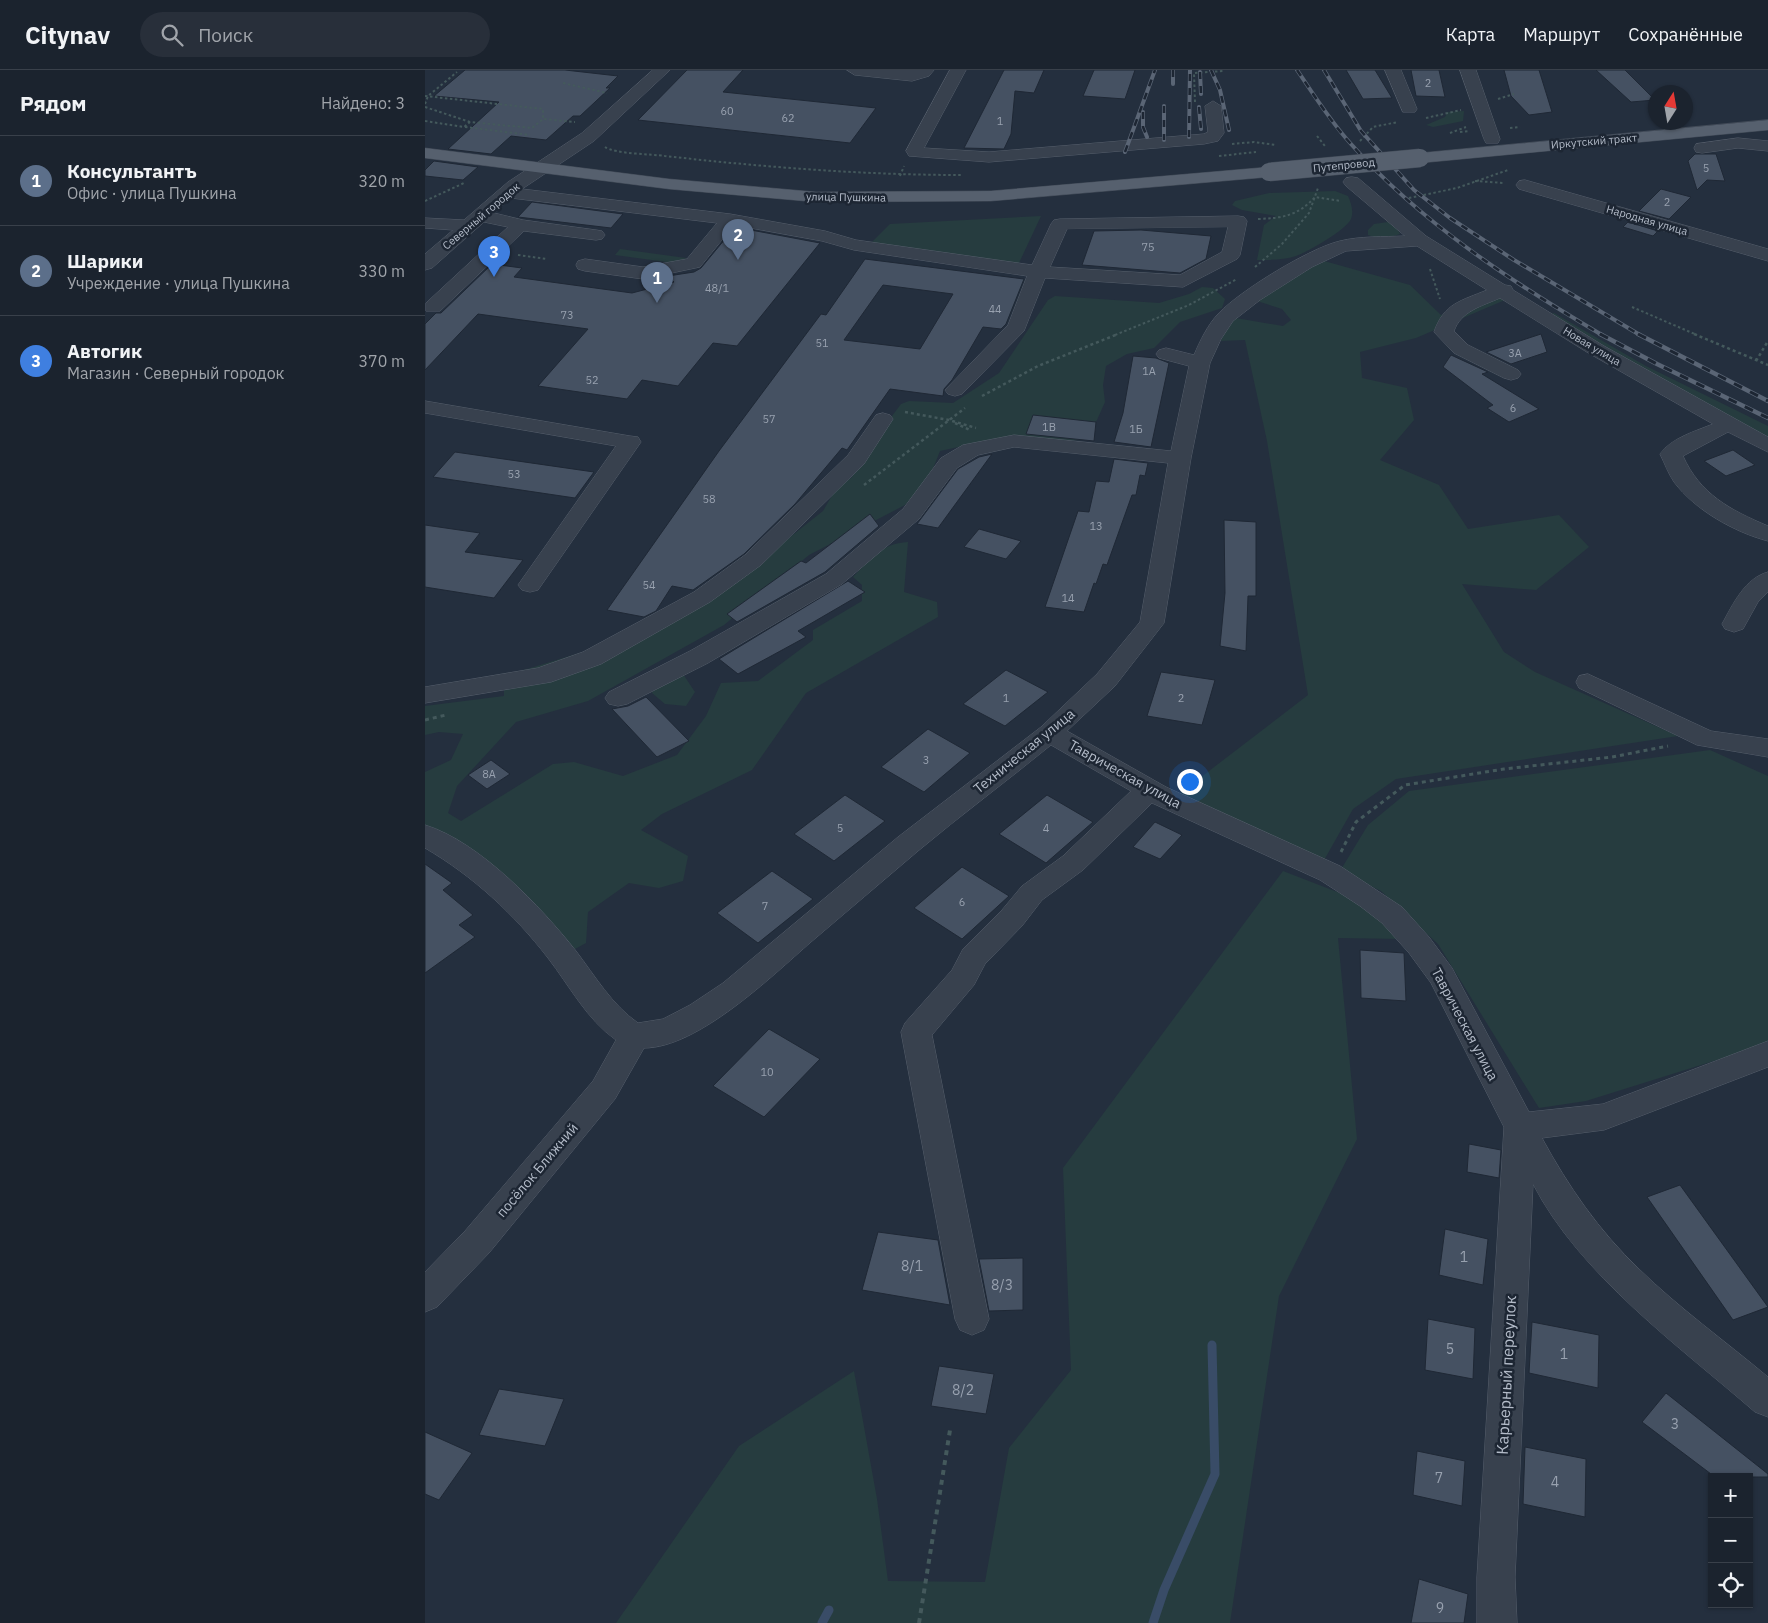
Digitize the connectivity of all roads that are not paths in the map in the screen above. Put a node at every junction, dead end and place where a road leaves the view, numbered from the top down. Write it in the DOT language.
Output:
graph roads {
  1 [pos="662,70"];
  2 [pos="855,70"];
  3 [pos="926,70"];
  4 [pos="958,70"];
  5 [pos="1393,70"];
  6 [pos="1468,70"];
  7 [pos="1213,106"];
  8 [pos="1409,108"];
  9 [pos="1768,112"];
  10 [pos="1693,119"];
  11 [pos="1648,123"];
  12 [pos="1768,125"];
  13 [pos="464,134"];
  14 [pos="425,137"];
  15 [pos="1492,139"];
  16 [pos="532,142"];
  17 [pos="1768,146"];
  18 [pos="1702,148"];
  19 [pos="1416,152"];
  20 [pos="425,153"];
  21 [pos="563,154"];
  22 [pos="592,157"];
  23 [pos="1262,162"];
  24 [pos="542,168"];
  25 [pos="699,170"];
  26 [pos="1352,182"];
  27 [pos="1525,185"];
  28 [pos="507,192"];
  29 [pos="1377,206"];
  30 [pos="730,219"];
  31 [pos="472,221"];
  32 [pos="425,223"];
  33 [pos="520,225"];
  34 [pos="596,235"];
  35 [pos="1421,240"];
  36 [pos="1343,246"];
  37 [pos="1768,255"];
  38 [pos="425,264"];
  39 [pos="585,265"];
  40 [pos="1038,272"];
  41 [pos="1504,290"];
  42 [pos="433,307"];
  43 [pos="1166,354"];
  44 [pos="1200,363"];
  45 [pos="1511,374"];
  46 [pos="955,390"];
  47 [pos="425,407"];
  48 [pos="883,419"];
  49 [pos="1729,424"];
  50 [pos="1768,446"];
  51 [pos="1180,458"];
  52 [pos="1768,534"];
  53 [pos="1768,579"];
  54 [pos="530,585"];
  55 [pos="1734,624"];
  56 [pos="1588,682"];
  57 [pos="425,695"];
  58 [pos="618,698"];
  59 [pos="1050,733"];
  60 [pos="1768,748"];
  61 [pos="1149,790"];
  62 [pos="425,835"];
  63 [pos="635,1035"];
  64 [pos="1768,1054"];
  65 [pos="1520,1127"];
  66 [pos="425,1296"];
  67 [pos="972,1320"];
  68 [pos="1768,1400"];
  69 [pos="1497,1623"];
  1 -- 21 [label="street, Северный городок"];
  2 -- 3 [label="street"];
  4 -- 7 [label="street"];
  5 -- 8 [label="street"];
  6 -- 15 [label="street"];
  9 -- 10 [label="main road"];
  11 -- 15 [label="main road, Иркутский тракт"];
  12 -- 19 [label="main road, Иркутский тракт"];
  13 -- 14 [label="main road"];
  15 -- 19 [label="main road, Иркутский тракт"];
  16 -- 21 [label="main road"];
  17 -- 18 [label="street"];
  19 -- 23 [label="main road, Путепровод, bridge"];
  20 -- 24 [label="main road, улица Пушкина"];
  21 -- 22 [label="main road"];
  21 -- 24 [label="street, Северный городок"];
  23 -- 24 [label="main road, улица Пушкина"];
  23 -- 25 [label="main road, улица Пушкина"];
  24 -- 28 [label="street, Северный городок"];
  26 -- 29 [label="street, Новая улица"];
  27 -- 37 [label="street, Народная улица"];
  28 -- 30 [label="street"];
  28 -- 31 [label="street, Северный городок"];
  29 -- 35 [label="street, Новая улица"];
  29 -- 36 [label="street"];
  30 -- 39 [label="street"];
  30 -- 40 [label="street"];
  31 -- 32 [label="street"];
  31 -- 33 [label="street"];
  31 -- 38 [label="street, Северный городок"];
  33 -- 34 [label="street"];
  33 -- 42 [label="street"];
  35 -- 36 [label="street"];
  35 -- 41 [label="street, Новая улица"];
  36 -- 44 [label="street, Техническая улица"];
  40 -- 40 [label="street"];
  40 -- 46 [label="street"];
  41 -- 45 [label="street"];
  41 -- 49 [label="street, Новая улица"];
  43 -- 44 [label="street"];
  44 -- 51 [label="street, Техническая улица"];
  47 -- 54 [label="street"];
  48 -- 57 [label="street"];
  49 -- 50 [label="street, Новая улица"];
  49 -- 52 [label="street"];
  51 -- 58 [label="street"];
  51 -- 59 [label="street, Техническая улица"];
  53 -- 55 [label="street"];
  56 -- 60 [label="street"];
  59 -- 61 [label="street, Таврическая улица"];
  59 -- 63 [label="street, Техническая улица"];
  61 -- 65 [label="street, Таврическая улица"];
  61 -- 67 [label="street"];
  62 -- 63 [label="street"];
  63 -- 66 [label="street, посёлок Ближний"];
  64 -- 65 [label="street"];
  65 -- 68 [label="street, Таврическая улица"];
  65 -- 69 [label="street, Карьерный переулок"];
}
